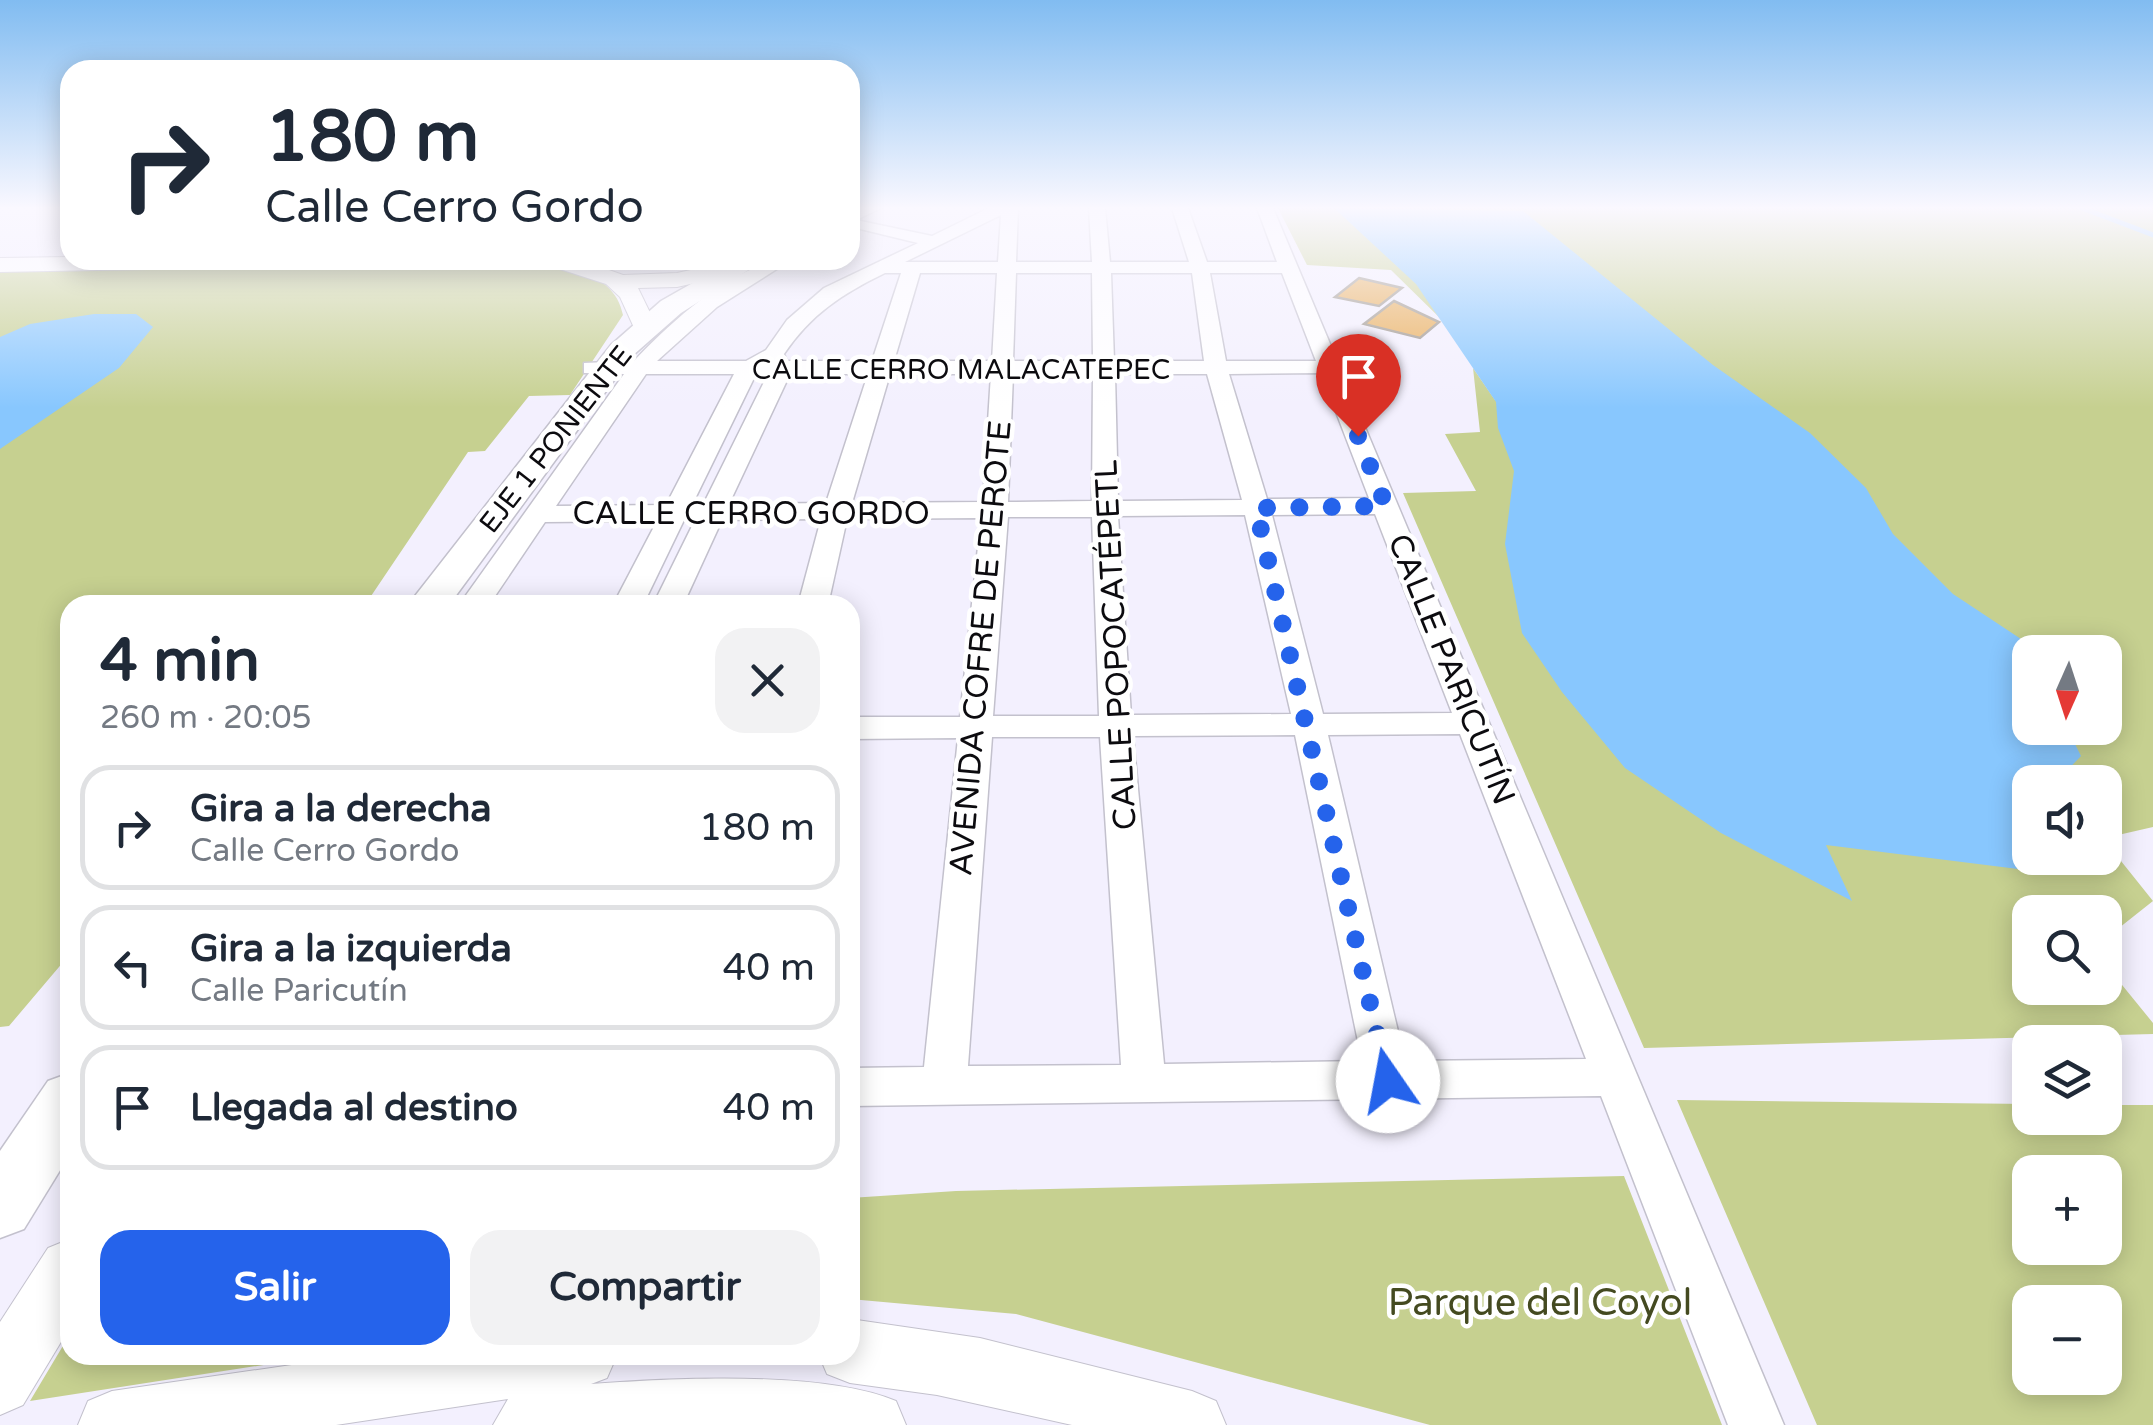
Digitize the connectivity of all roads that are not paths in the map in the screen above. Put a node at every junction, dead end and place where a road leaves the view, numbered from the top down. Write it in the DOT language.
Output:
graph roads {
  1 [pos="598,274"];
  2 [pos="700,274"];
  3 [pos="727,274"];
  4 [pos="758,274"];
  5 [pos="869,274"];
  6 [pos="910,274"];
  7 [pos="1008,274"];
  8 [pos="1103,274"];
  9 [pos="1201,274"];
  10 [pos="1292,274"];
  11 [pos="616,282"];
  12 [pos="645,328"];
  13 [pos="777,362"];
  14 [pos="1216,367"];
  15 [pos="1330,367"];
  16 [pos="1105,368"];
  17 [pos="612,369"];
  18 [pos="1002,369"];
  19 [pos="747,370"];
  20 [pos="882,370"];
  21 [pos="1386,506"];
  22 [pos="1256,508"];
  23 [pos="1105,510"];
  24 [pos="995,511"];
  25 [pos="836,512"];
  26 [pos="674,513"];
  27 [pos="711,513"];
  28 [pos="536,514"];
  29 [pos="436,595"];
  30 [pos="481,595"];
  31 [pos="633,595"];
  32 [pos="673,595"];
  33 [pos="815,595"];
  34 [pos="1476,722"];
  35 [pos="1308,724"];
  36 [pos="974,726"];
  37 [pos="1116,726"];
  38 [pos="860,728"];
  39 [pos="1613,1077"];
  40 [pos="1388,1081"];
  41 [pos="1144,1082"];
  42 [pos="860,1087"];
  43 [pos="944,1087"];
  44 [pos="60,1115"];
  45 [pos="0,1207"];
  46 [pos="60,1286"];
  47 [pos="860,1352"];
  48 [pos="517,1365"];
  49 [pos="0,1382"];
  50 [pos="112,1425"];
  51 [pos="527,1425"];
  52 [pos="872,1425"];
  53 [pos="1192,1425"];
  54 [pos="1756,1425"];
  1 -- 11 [label="street"];
  2 -- 11 [label="street"];
  3 -- 12 [label="main road, EJE 1 PONIENTE"];
  4 -- 17 [label="street"];
  5 -- 13 [label="street"];
  6 -- 20 [label="street"];
  7 -- 18 [label="street, AVENIDA COFRE DE PEROTE"];
  8 -- 16 [label="street, CALLE POPOCATÉPETL"];
  9 -- 14 [label="street"];
  10 -- 15 [label="street, CALLE PARICUTÍN"];
  11 -- 12 [label="street"];
  12 -- 17 [label="main road, EJE 1 PONIENTE"];
  13 -- 19 [label="street, CALLE CERRO MALACATEPEC"];
  13 -- 20 [label="street, CALLE CERRO MALACATEPEC"];
  13 -- 27 [label="street"];
  14 -- 15 [label="street, CALLE CERRO MALACATEPEC"];
  14 -- 16 [label="street, CALLE CERRO MALACATEPEC"];
  14 -- 22 [label="street"];
  15 -- 21 [label="street, CALLE PARICUTÍN"];
  16 -- 18 [label="street, CALLE CERRO MALACATEPEC"];
  16 -- 23 [label="street, CALLE POPOCATÉPETL"];
  17 -- 19 [label="street, CALLE CERRO MALACATEPEC"];
  17 -- 28 [label="street"];
  17 -- 29 [label="main road, EJE 1 PONIENTE"];
  18 -- 20 [label="street, CALLE CERRO MALACATEPEC"];
  18 -- 24 [label="street, AVENIDA COFRE DE PEROTE"];
  19 -- 26 [label="street"];
  20 -- 25 [label="street"];
  21 -- 22 [label="street, CALLE CERRO GORDO"];
  21 -- 34 [label="street, CALLE PARICUTÍN"];
  22 -- 23 [label="street, CALLE CERRO GORDO"];
  22 -- 35 [label="street"];
  23 -- 24 [label="street, CALLE CERRO GORDO"];
  23 -- 37 [label="street, CALLE POPOCATÉPETL"];
  24 -- 25 [label="street, CALLE CERRO GORDO"];
  24 -- 36 [label="street, AVENIDA COFRE DE PEROTE"];
  25 -- 27 [label="street, CALLE CERRO GORDO"];
  25 -- 33 [label="street"];
  26 -- 27 [label="street, CALLE CERRO GORDO"];
  26 -- 28 [label="street, CALLE CERRO GORDO"];
  26 -- 31 [label="street"];
  27 -- 32 [label="street"];
  28 -- 30 [label="street"];
  34 -- 35 [label="street"];
  34 -- 39 [label="street, CALLE PARICUTÍN"];
  35 -- 37 [label="street"];
  35 -- 40 [label="street"];
  36 -- 37 [label="street"];
  36 -- 38 [label="street"];
  36 -- 43 [label="street, AVENIDA COFRE DE PEROTE"];
  37 -- 41 [label="street, CALLE POPOCATÉPETL"];
  39 -- 40 [label="street"];
  39 -- 54 [label="street, CALLE PARICUTÍN"];
  40 -- 41 [label="street"];
  41 -- 43 [label="street"];
  42 -- 43 [label="street"];
  44 -- 45 [label="main road"];
  46 -- 49 [label="street"];
  47 -- 53 [label="street"];
  48 -- 50 [label="street"];
  51 -- 52 [label="street"];
}
